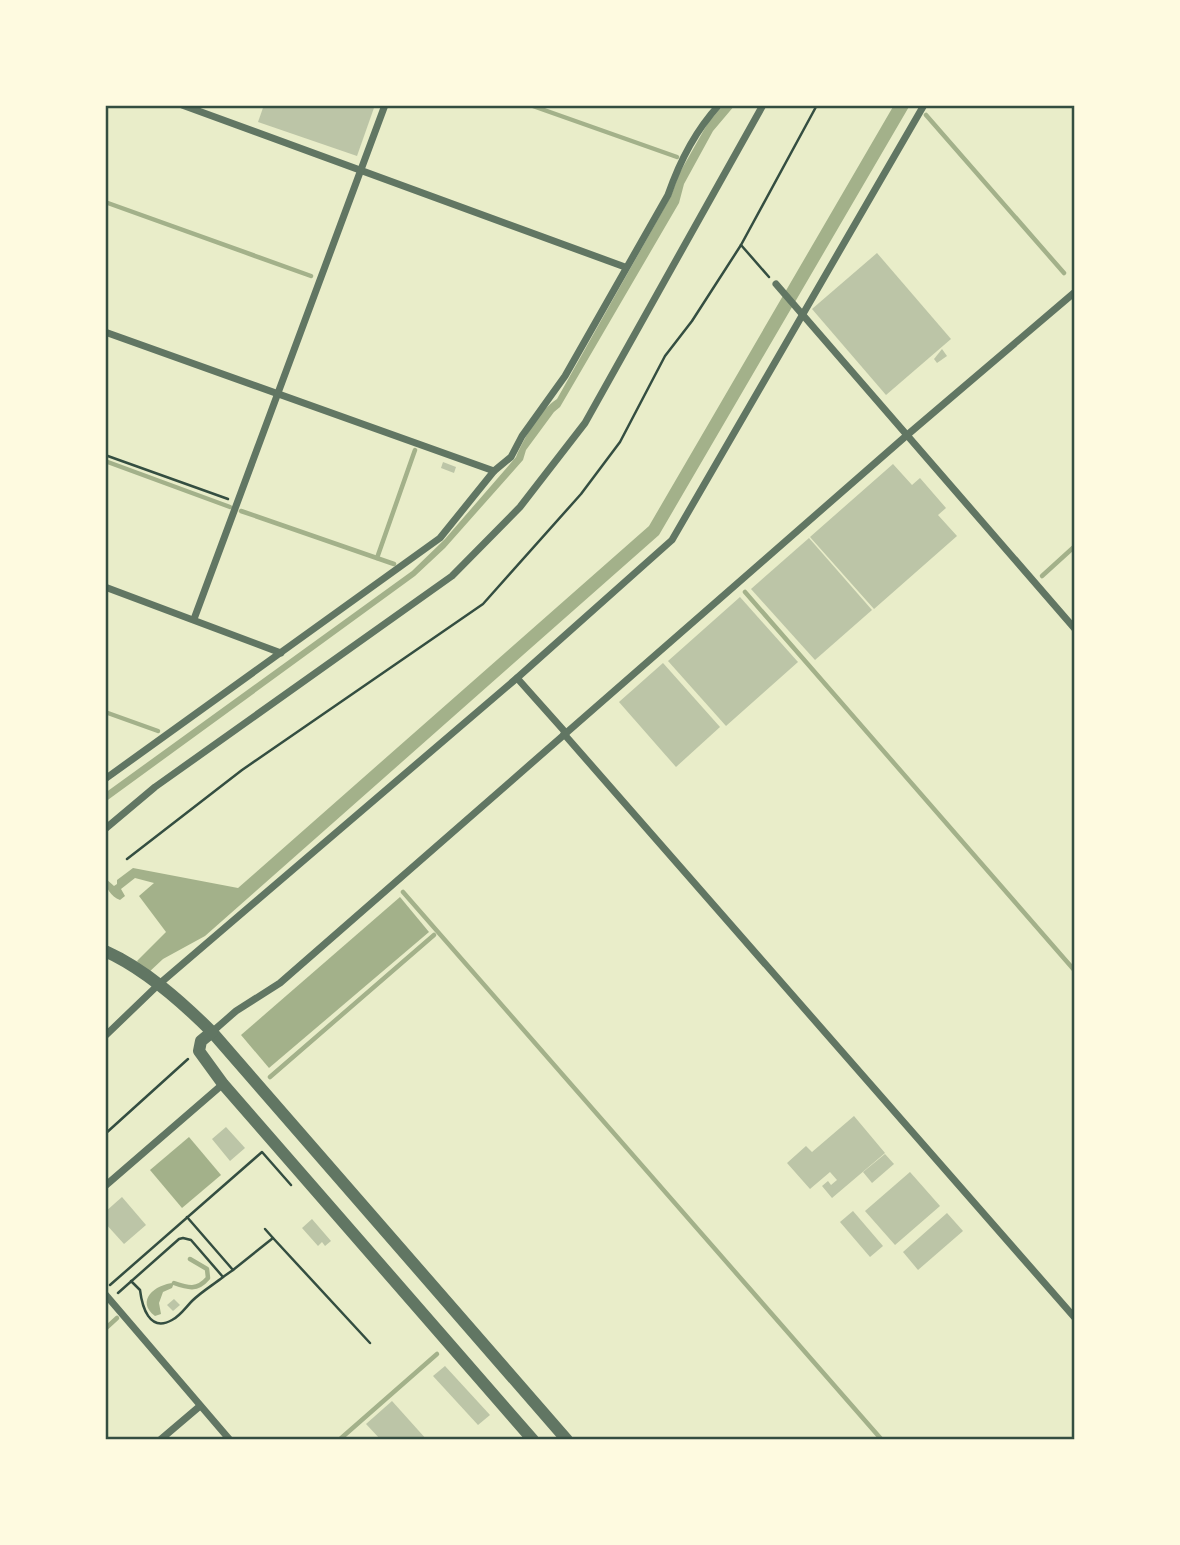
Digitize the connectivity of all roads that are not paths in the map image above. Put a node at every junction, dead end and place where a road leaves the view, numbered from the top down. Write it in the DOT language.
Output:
graph roads {
  1 [pos="182,105"];
  2 [pos="385,105"];
  3 [pos="719,105"];
  4 [pos="763,105"];
  5 [pos="924,105"];
  6 [pos="361,171"];
  7 [pos="625,267"];
  8 [pos="776,284"];
  9 [pos="1075,292"];
  10 [pos="803,316"];
  11 [pos="105,332"];
  12 [pos="279,395"];
  13 [pos="906,436"];
  14 [pos="494,471"];
  15 [pos="105,587"];
  16 [pos="194,619"];
  17 [pos="1075,629"];
  18 [pos="281,653"];
  19 [pos="517,678"];
  20 [pos="565,734"];
  21 [pos="105,779"];
  22 [pos="105,829"];
  23 [pos="105,951"];
  24 [pos="154,982"];
  25 [pos="212,1032"];
  26 [pos="105,1036"];
  27 [pos="223,1084"];
  28 [pos="105,1186"];
  29 [pos="107,1294"];
  30 [pos="1075,1318"];
  31 [pos="200,1406"];
  32 [pos="160,1440"];
  33 [pos="230,1440"];
  34 [pos="533,1440"];
  35 [pos="567,1440"];
  1 -- 6 [label="street"];
  2 -- 6 [label="street"];
  3 -- 7 [label="street"];
  4 -- 22 [label="street"];
  5 -- 10 [label="street"];
  6 -- 7 [label="street"];
  6 -- 12 [label="street"];
  7 -- 14 [label="street"];
  8 -- 10 [label="street"];
  9 -- 13 [label="street"];
  10 -- 13 [label="street"];
  10 -- 19 [label="street"];
  11 -- 12 [label="street"];
  12 -- 14 [label="street"];
  12 -- 16 [label="street"];
  13 -- 17 [label="street"];
  13 -- 20 [label="street"];
  14 -- 18 [label="street"];
  15 -- 16 [label="street"];
  16 -- 18 [label="street"];
  18 -- 21 [label="street"];
  19 -- 20 [label="street"];
  19 -- 24 [label="street"];
  20 -- 25 [label="street"];
  20 -- 30 [label="street"];
  23 -- 24 [label="street"];
  24 -- 25 [label="street"];
  24 -- 26 [label="street"];
  25 -- 27 [label="street"];
  25 -- 35 [label="street"];
  27 -- 28 [label="street"];
  27 -- 34 [label="street"];
  29 -- 31 [label="street"];
  31 -- 32 [label="street"];
  31 -- 33 [label="street"];
}
